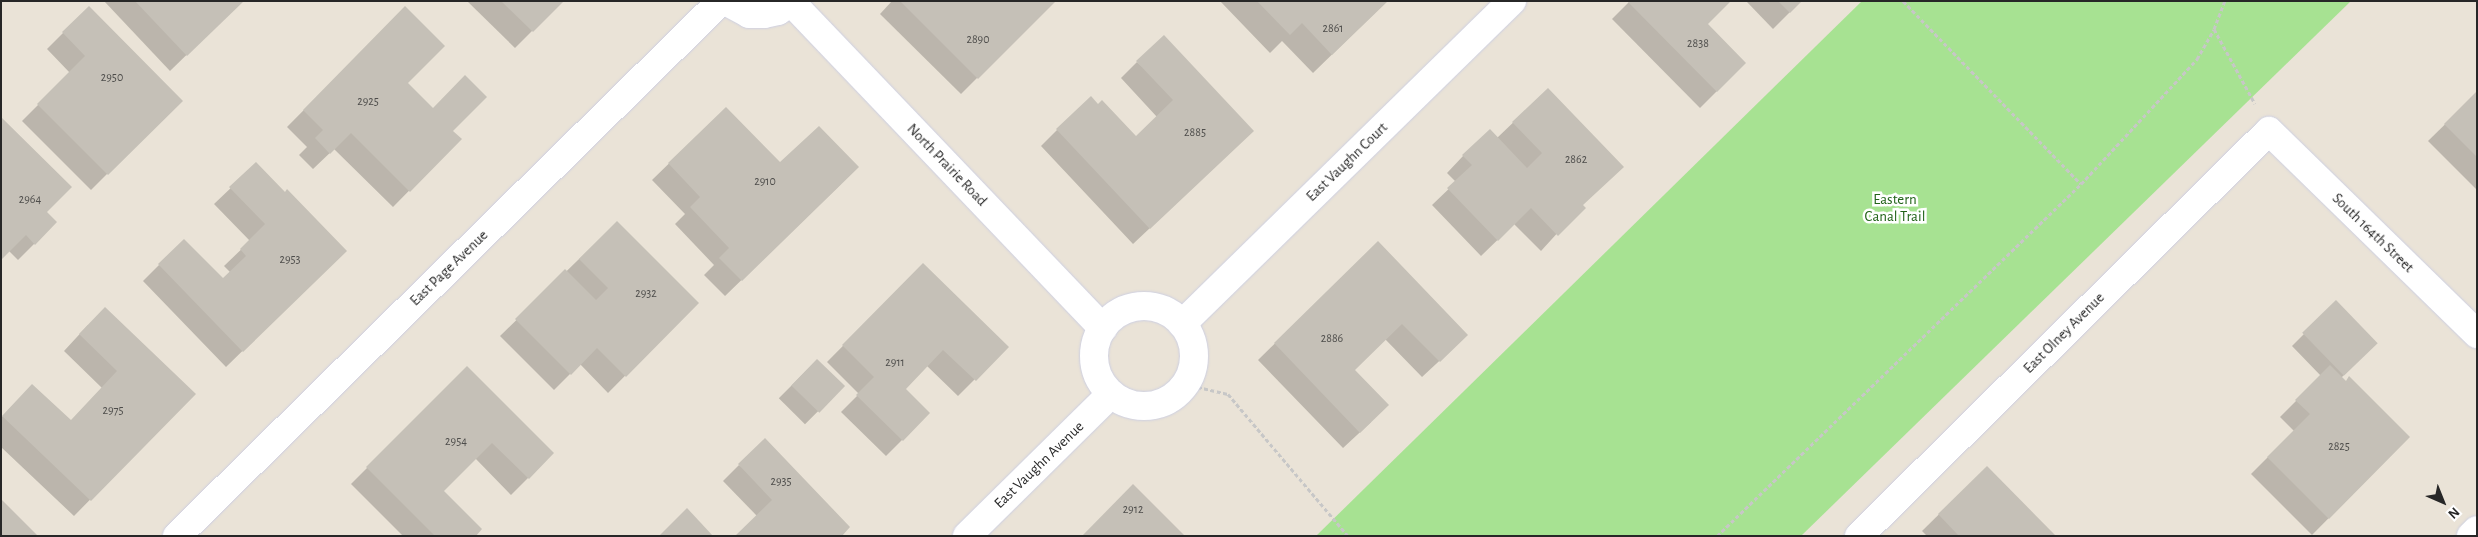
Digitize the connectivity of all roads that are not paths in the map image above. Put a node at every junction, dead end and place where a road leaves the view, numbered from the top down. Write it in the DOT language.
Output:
graph roads {
  1 [pos="723,1"];
  2 [pos="1512,1"];
  3 [pos="792,2"];
  4 [pos="2269,131"];
  5 [pos="1182,324"];
  6 [pos="1103,328"];
  7 [pos="2477,334"];
  8 [pos="1111,394"];
  9 [pos="2477,530"];
  10 [pos="177,536"];
  11 [pos="966,536"];
  12 [pos="1859,536"];
  13 [pos="2471,536"];
  1 -- 3 [label="street, East Page Avenue"];
  1 -- 10 [label="street, East Page Avenue"];
  2 -- 5 [label="street, East Vaughn Court"];
  3 -- 6 [label="street, North Prairie Road"];
  4 -- 7 [label="street, South 164th Street"];
  4 -- 12 [label="street, East Olney Avenue"];
  5 -- 6 [label="street"];
  5 -- 8 [label="street"];
  6 -- 8 [label="street"];
  8 -- 11 [label="street, East Vaughn Avenue"];
  9 -- 13 [label="street"];
}
